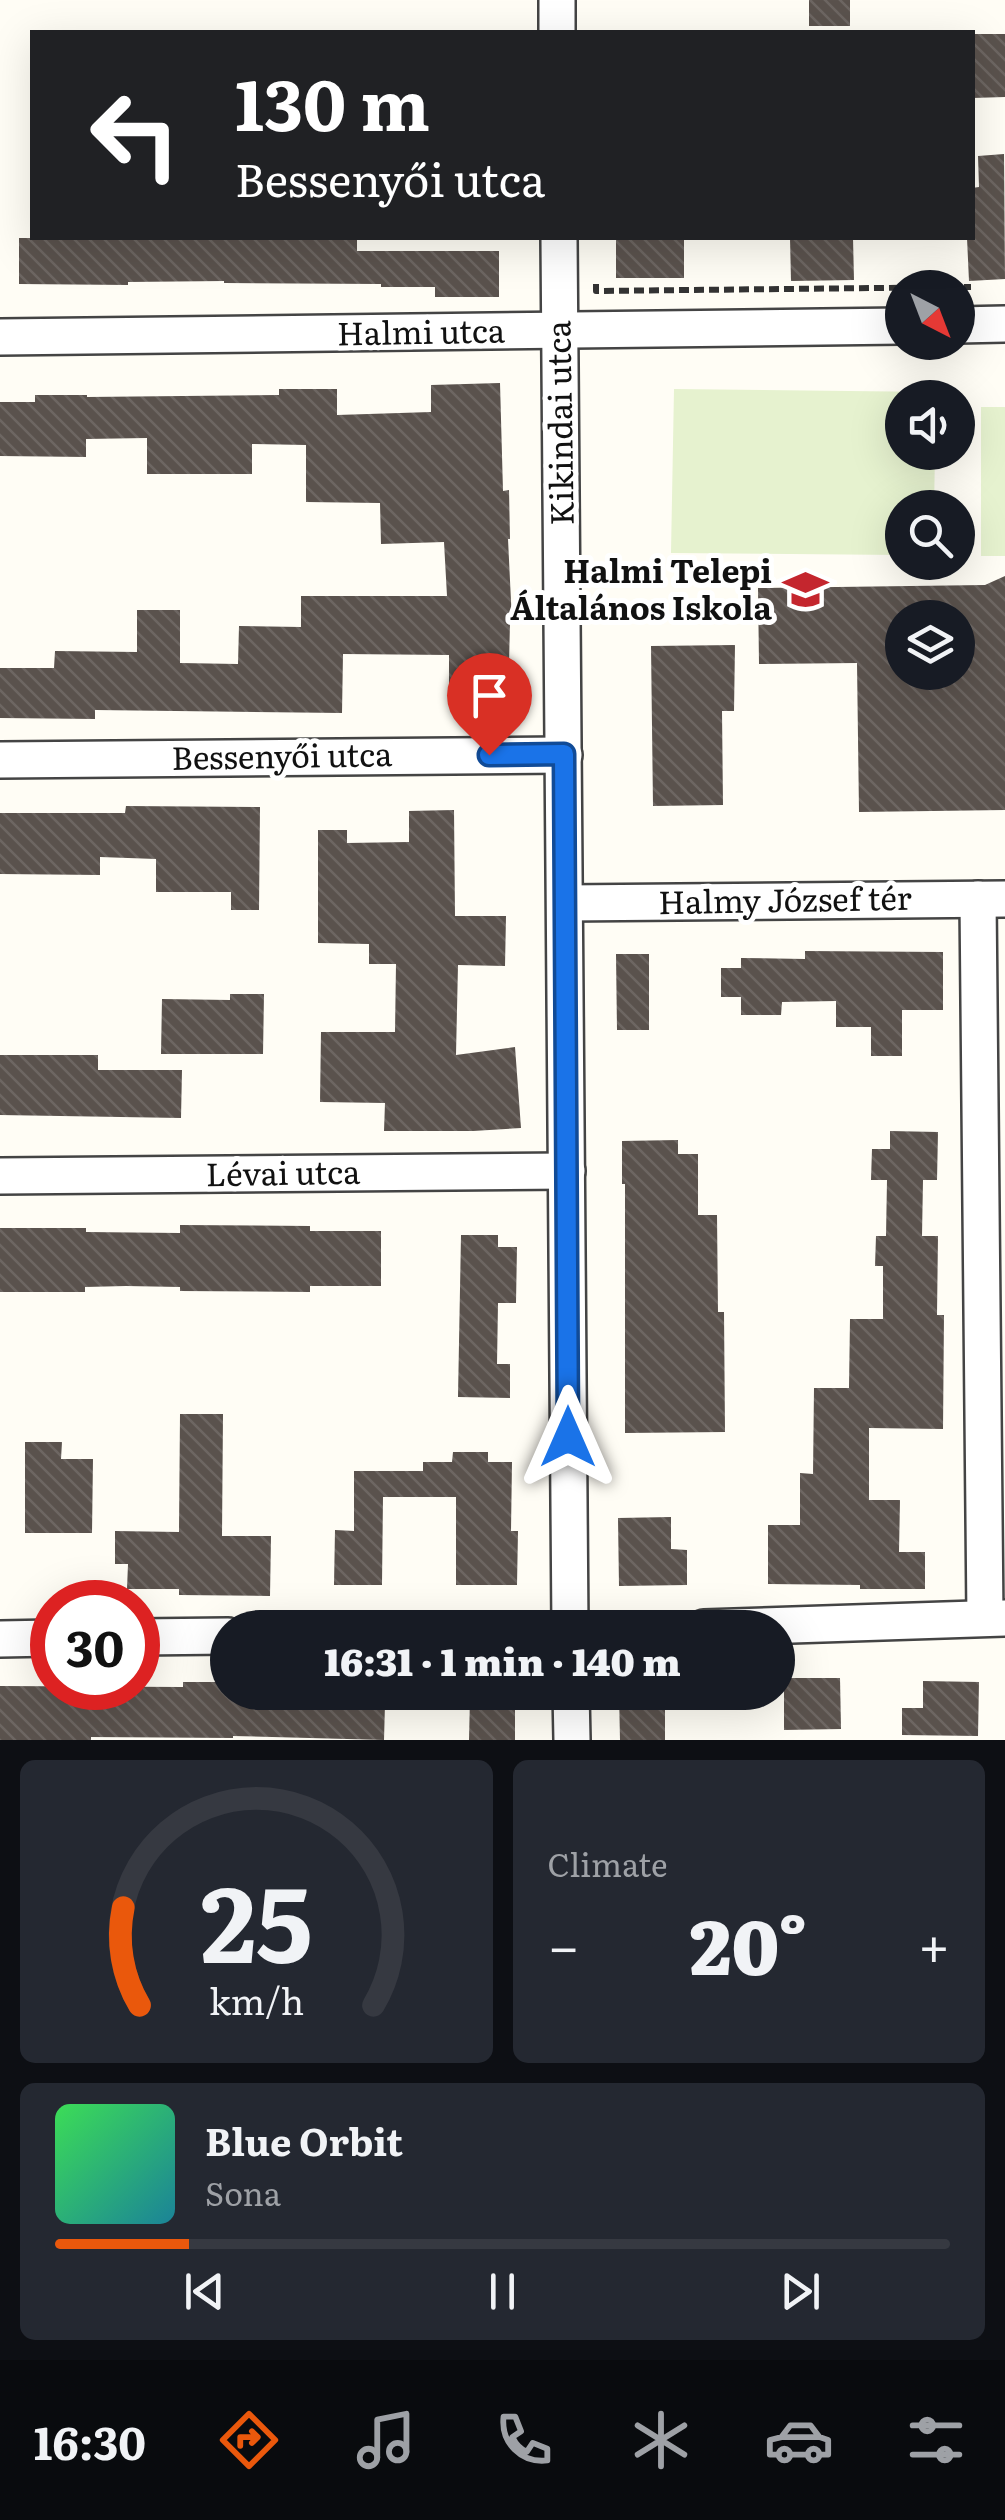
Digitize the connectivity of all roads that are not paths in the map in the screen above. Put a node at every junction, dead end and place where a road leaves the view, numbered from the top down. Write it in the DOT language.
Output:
graph roads {
  1 [pos="557,0"];
  2 [pos="558,30"];
  3 [pos="559,240"];
  4 [pos="1005,324"];
  5 [pos="975,325"];
  6 [pos="885,326"];
  7 [pos="560,332"];
  8 [pos="0,338"];
  9 [pos="564,754"];
  10 [pos="0,760"];
  11 [pos="992,899"];
  12 [pos="565,903"];
  13 [pos="567,1171"];
  14 [pos="0,1176"];
  15 [pos="570,1610"];
  16 [pos="995,1618"];
  17 [pos="795,1625"];
  18 [pos="210,1636"];
  19 [pos="160,1637"];
  20 [pos="30,1638"];
  21 [pos="0,1639"];
  22 [pos="571,1710"];
  23 [pos="572,1740"];
  1 -- 2 [label="street"];
  3 -- 7 [label="street, Kikindai utca"];
  4 -- 5 [label="street"];
  6 -- 7 [label="street, Halmi utca"];
  7 -- 8 [label="street, Halmi utca"];
  7 -- 9 [label="street, Kikindai utca"];
  9 -- 10 [label="street, Bessenyői utca"];
  9 -- 12 [label="street, Kikindai utca"];
  11 -- 12 [label="street, Halmy József tér"];
  11 -- 16 [label="street"];
  12 -- 13 [label="street, Kikindai utca"];
  13 -- 14 [label="street, Lévai utca"];
  13 -- 15 [label="street, Kikindai utca"];
  16 -- 17 [label="street"];
  18 -- 19 [label="street"];
  20 -- 21 [label="street"];
  22 -- 23 [label="street"];
}
